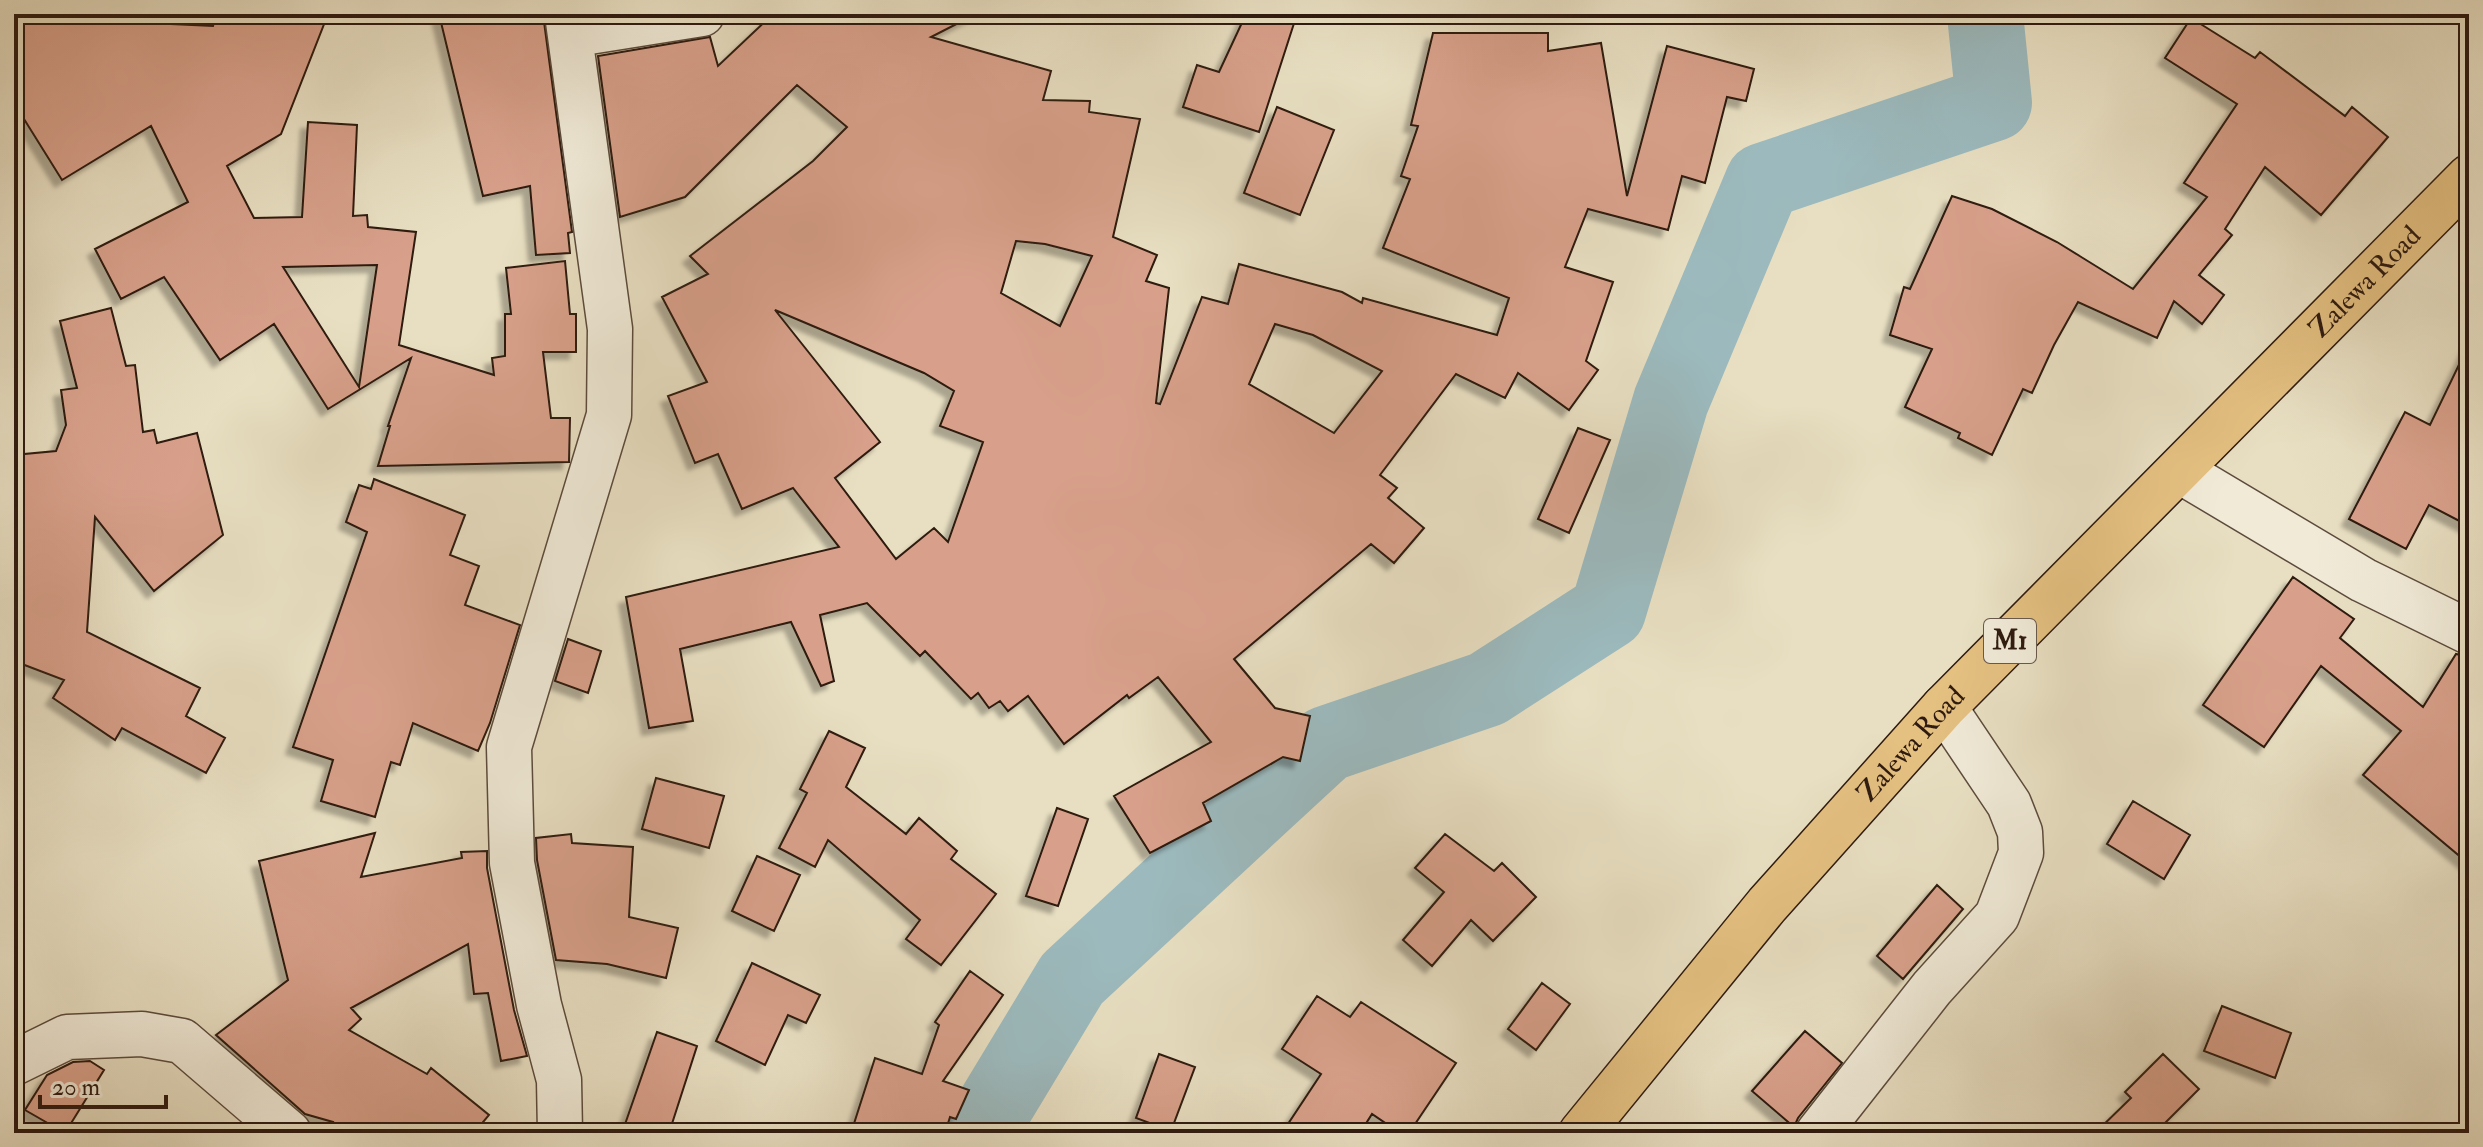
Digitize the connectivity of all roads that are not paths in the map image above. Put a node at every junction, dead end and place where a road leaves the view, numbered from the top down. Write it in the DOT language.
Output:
graph roads {
  1 [pos="702,14"];
  2 [pos="568,24"];
  3 [pos="2469,177"];
  4 [pos="2180,471"];
  5 [pos="2469,632"];
  6 [pos="1944,707"];
  7 [pos="14,1063"];
  8 [pos="289,1133"];
  9 [pos="560,1133"];
  10 [pos="1581,1133"];
  11 [pos="1818,1133"];
  1 -- 2 [label="street"];
  2 -- 9 [label="street"];
  3 -- 4 [label="highway, Zalewa Road / M1"];
  4 -- 5 [label="street"];
  4 -- 6 [label="highway, Zalewa Road / M1"];
  6 -- 10 [label="highway, Zalewa Road / M1"];
  6 -- 11 [label="street"];
  7 -- 8 [label="street"];
}
